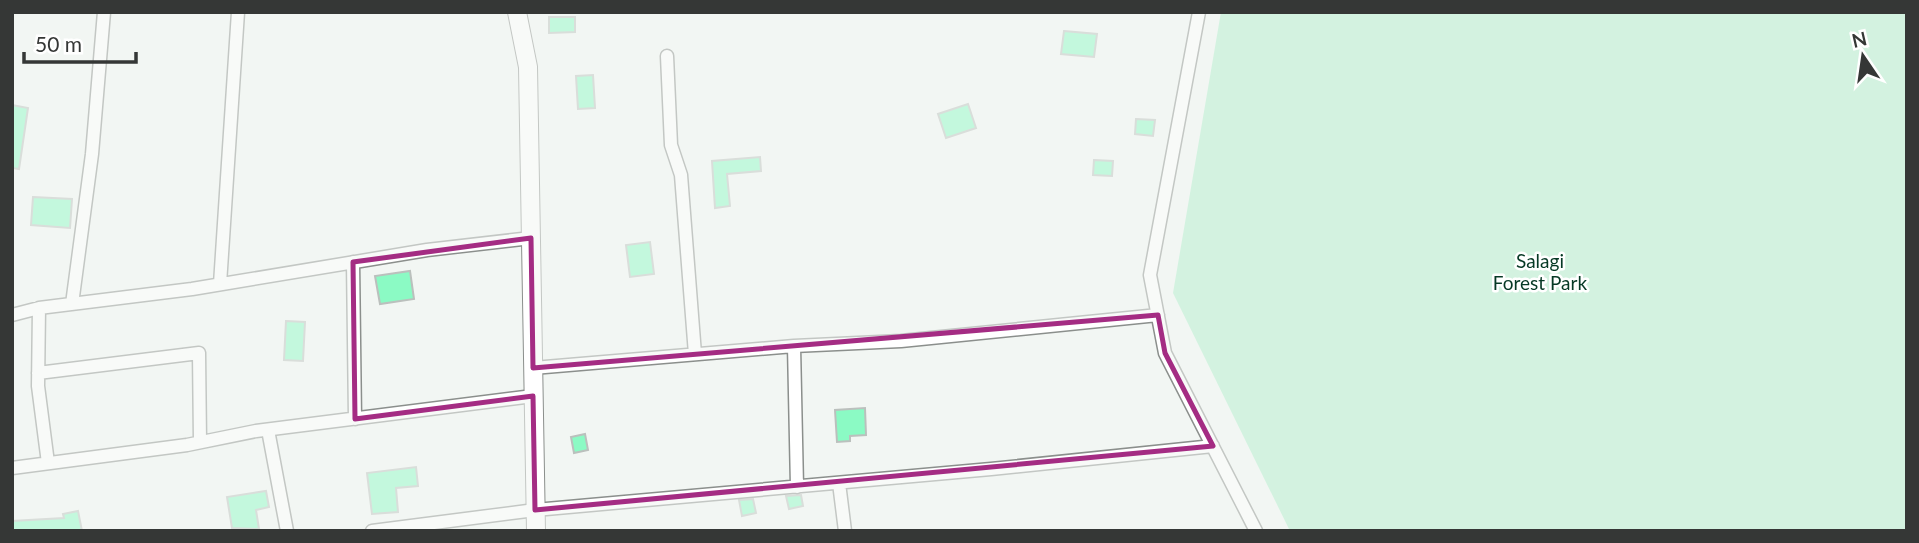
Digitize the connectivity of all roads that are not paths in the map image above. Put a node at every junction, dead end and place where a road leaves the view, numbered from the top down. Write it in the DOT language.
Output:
graph roads {
  1 [pos="104,12"];
  2 [pos="238,12"];
  3 [pos="517,12"];
  4 [pos="1199,12"];
  5 [pos="667,56"];
  6 [pos="531,239"];
  7 [pos="354,262"];
  8 [pos="220,284"];
  9 [pos="72,304"];
  10 [pos="39,308"];
  11 [pos="12,315"];
  12 [pos="1158,315"];
  13 [pos="794,346"];
  14 [pos="695,354"];
  15 [pos="533,368"];
  16 [pos="38,373"];
  17 [pos="533,396"];
  18 [pos="355,419"];
  19 [pos="268,430"];
  20 [pos="200,442"];
  21 [pos="1213,446"];
  22 [pos="48,463"];
  23 [pos="12,468"];
  24 [pos="839,483"];
  25 [pos="797,487"];
  26 [pos="535,510"];
  27 [pos="287,531"];
  28 [pos="372,531"];
  29 [pos="536,531"];
  30 [pos="845,531"];
  31 [pos="1255,531"];
  1 -- 9 [label="street"];
  2 -- 8 [label="street"];
  3 -- 6 [label="street"];
  4 -- 12 [label="street"];
  5 -- 14 [label="street"];
  6 -- 7 [label="street"];
  6 -- 15 [label="street"];
  7 -- 8 [label="street"];
  7 -- 18 [label="street"];
  8 -- 9 [label="street"];
  9 -- 10 [label="street"];
  10 -- 11 [label="street"];
  10 -- 16 [label="street"];
  12 -- 13 [label="street"];
  12 -- 21 [label="street"];
  13 -- 14 [label="street"];
  13 -- 25 [label="street"];
  14 -- 15 [label="street"];
  15 -- 17 [label="street"];
  16 -- 20 [label="street"];
  16 -- 22 [label="street"];
  17 -- 18 [label="street"];
  17 -- 26 [label="street"];
  18 -- 19 [label="street"];
  19 -- 20 [label="street"];
  19 -- 27 [label="street"];
  20 -- 22 [label="street"];
  21 -- 24 [label="street"];
  21 -- 31 [label="street"];
  22 -- 23 [label="street"];
  24 -- 25 [label="street"];
  24 -- 30 [label="street"];
  25 -- 26 [label="street"];
  26 -- 28 [label="street"];
  26 -- 29 [label="street"];
}
